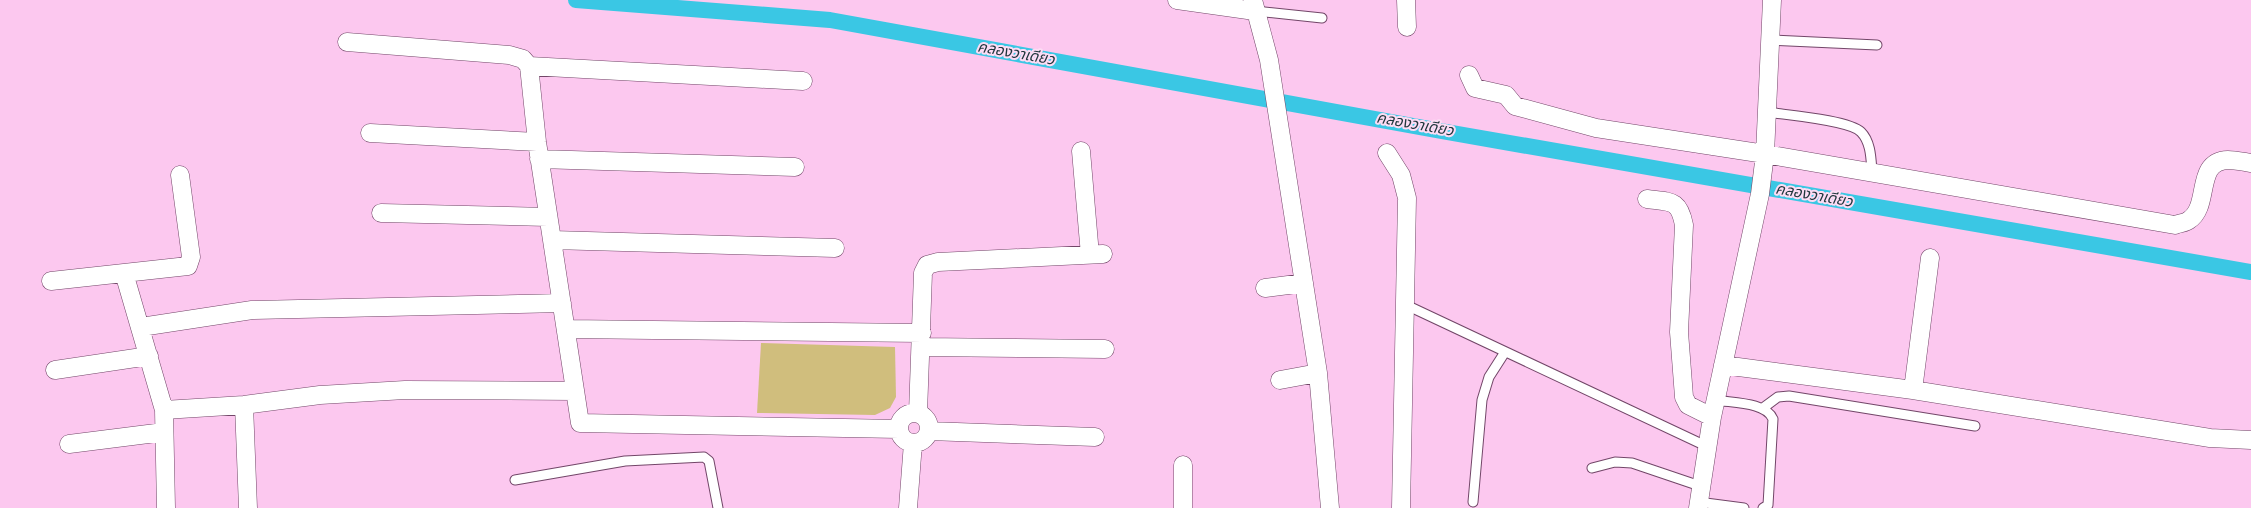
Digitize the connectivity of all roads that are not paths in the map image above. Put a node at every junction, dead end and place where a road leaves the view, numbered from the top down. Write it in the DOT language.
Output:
graph roads {
  1 [pos="1177,0"];
  2 [pos="1406,0"];
  3 [pos="1772,0"];
  4 [pos="1254,6"];
  5 [pos="1322,18"];
  6 [pos="1407,27"];
  7 [pos="1770,40"];
  8 [pos="347,42"];
  9 [pos="1878,45"];
  10 [pos="529,66"];
  11 [pos="1469,75"];
  12 [pos="803,82"];
  13 [pos="1766,112"];
  14 [pos="370,134"];
  15 [pos="538,150"];
  16 [pos="1081,151"];
  17 [pos="1387,153"];
  18 [pos="1765,160"];
  19 [pos="2251,163"];
  20 [pos="795,167"];
  21 [pos="1872,172"];
  22 [pos="180,175"];
  23 [pos="1647,199"];
  24 [pos="381,213"];
  25 [pos="548,217"];
  26 [pos="552,240"];
  27 [pos="835,248"];
  28 [pos="1930,258"];
  29 [pos="124,273"];
  30 [pos="50,281"];
  31 [pos="1304,283"];
  32 [pos="1265,288"];
  33 [pos="562,303"];
  34 [pos="1404,304"];
  35 [pos="141,327"];
  36 [pos="566,329"];
  37 [pos="921,340"];
  38 [pos="1105,349"];
  39 [pos="1505,352"];
  40 [pos="149,356"];
  41 [pos="1722,365"];
  42 [pos="55,370"];
  43 [pos="1318,374"];
  44 [pos="1280,380"];
  45 [pos="1913,390"];
  46 [pos="575,391"];
  47 [pos="244,405"];
  48 [pos="1762,408"];
  49 [pos="1714,409"];
  50 [pos="164,410"];
  51 [pos="918,414"];
  52 [pos="1975,426"];
  53 [pos="899,429"];
  54 [pos="929,431"];
  55 [pos="164,432"];
  56 [pos="1095,437"];
  57 [pos="2251,440"];
  58 [pos="912,443"];
  59 [pos="69,444"];
  60 [pos="1706,446"];
  61 [pos="1183,465"];
  62 [pos="1592,468"];
  63 [pos="515,480"];
  64 [pos="1699,499"];
  65 [pos="1473,502"];
  66 [pos="166,508"];
  67 [pos="248,508"];
  68 [pos="718,508"];
  69 [pos="908,508"];
  70 [pos="1183,508"];
  71 [pos="1330,508"];
  72 [pos="1400,508"];
  73 [pos="1744,508"];
  74 [pos="1763,508"];
  1 -- 4 [label="street"];
  2 -- 6 [label="street"];
  3 -- 7 [label="street"];
  4 -- 5 [label="lane"];
  4 -- 31 [label="street"];
  7 -- 9 [label="lane"];
  7 -- 13 [label="street"];
  8 -- 10 [label="street"];
  10 -- 12 [label="street"];
  10 -- 15 [label="street"];
  11 -- 18 [label="street"];
  13 -- 18 [label="street"];
  13 -- 21 [label="lane"];
  14 -- 15 [label="street"];
  15 -- 20 [label="street"];
  15 -- 25 [label="street"];
  16 -- 37 [label="street"];
  17 -- 34 [label="street"];
  18 -- 21 [label="street"];
  18 -- 41 [label="street"];
  19 -- 21 [label="street"];
  22 -- 29 [label="street"];
  23 -- 49 [label="street"];
  24 -- 25 [label="street"];
  25 -- 26 [label="street"];
  26 -- 27 [label="street"];
  26 -- 33 [label="street"];
  28 -- 45 [label="street"];
  29 -- 30 [label="street"];
  29 -- 35 [label="street"];
  31 -- 32 [label="street"];
  31 -- 43 [label="street"];
  33 -- 35 [label="street"];
  33 -- 36 [label="street"];
  34 -- 39 [label="lane"];
  34 -- 72 [label="street"];
  35 -- 40 [label="street"];
  36 -- 37 [label="street"];
  36 -- 46 [label="street"];
  37 -- 38 [label="street"];
  37 -- 51 [label="street"];
  39 -- 60 [label="lane"];
  39 -- 65 [label="lane"];
  40 -- 42 [label="street"];
  40 -- 50 [label="street"];
  41 -- 45 [label="street"];
  41 -- 49 [label="street"];
  43 -- 44 [label="street"];
  43 -- 71 [label="street"];
  45 -- 57 [label="street"];
  46 -- 47 [label="street"];
  46 -- 53 [label="street"];
  47 -- 50 [label="street"];
  47 -- 67 [label="street"];
  48 -- 49 [label="lane"];
  48 -- 52 [label="lane"];
  48 -- 74 [label="lane"];
  49 -- 60 [label="street"];
  50 -- 55 [label="street"];
  51 -- 53 [label="street"];
  51 -- 54 [label="street"];
  53 -- 58 [label="street"];
  54 -- 56 [label="street"];
  54 -- 58 [label="street"];
  55 -- 59 [label="street"];
  55 -- 66 [label="street"];
  58 -- 69 [label="street"];
  60 -- 64 [label="street"];
  61 -- 70 [label="street"];
  62 -- 64 [label="lane"];
  63 -- 68 [label="lane"];
  64 -- 73 [label="lane"];
}
